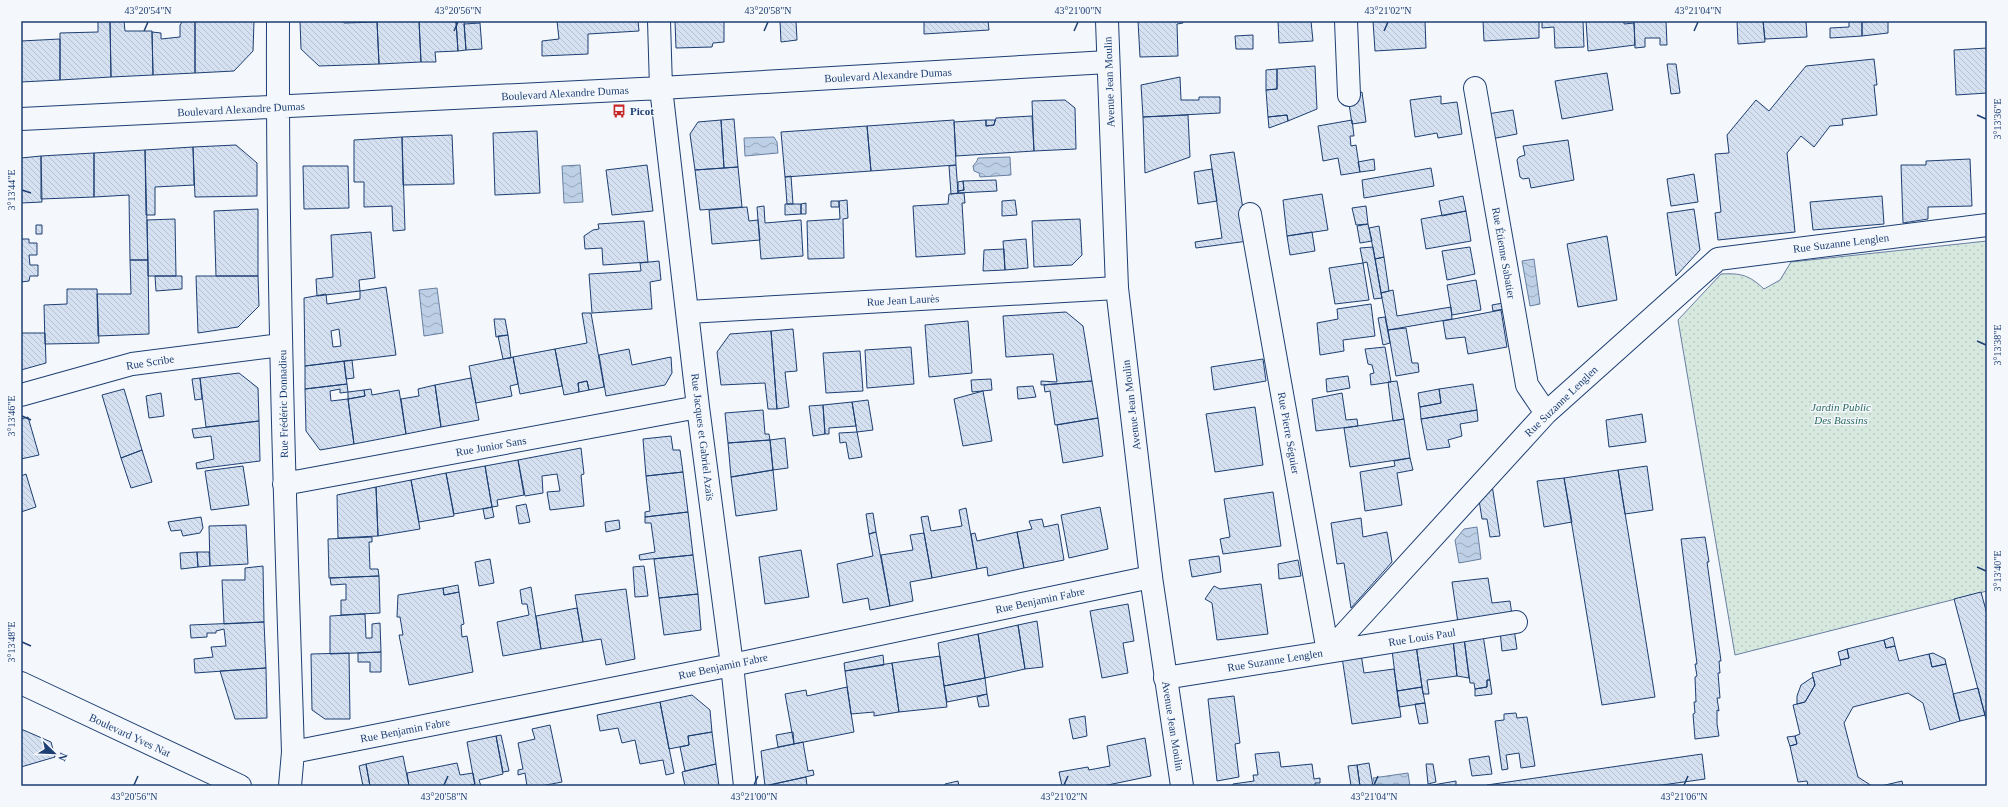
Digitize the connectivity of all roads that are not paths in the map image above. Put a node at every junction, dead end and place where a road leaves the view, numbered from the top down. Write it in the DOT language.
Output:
graph roads {
  1 [pos="278,21"];
  2 [pos="659,21"];
  3 [pos="1106,21"];
  4 [pos="1346,21"];
  5 [pos="1108,62"];
  6 [pos="661,88"];
  7 [pos="1475,88"];
  8 [pos="1349,94"];
  9 [pos="277,108"];
  10 [pos="21,119"];
  11 [pos="1250,214"];
  12 [pos="1987,225"];
  13 [pos="1117,288"];
  14 [pos="688,312"];
  15 [pos="282,345"];
  16 [pos="21,395"];
  17 [pos="698,408"];
  18 [pos="1546,413"];
  19 [pos="284,484"];
  20 [pos="1151,577"];
  21 [pos="1516,622"];
  22 [pos="1328,652"];
  23 [pos="732,665"];
  24 [pos="1165,678"];
  25 [pos="21,683"];
  26 [pos="293,752"];
  27 [pos="240,786"];
  28 [pos="290,786"];
  29 [pos="744,786"];
  30 [pos="1182,786"];
  1 -- 9 [label="street, Rue Frédéric Donnadieu"];
  2 -- 6 [label="street, Rue Jacques et Gabriel Azaïs"];
  3 -- 5 [label="street, Avenue Jean Moulin"];
  4 -- 8 [label="street"];
  5 -- 6 [label="street, Boulevard Alexandre Dumas"];
  5 -- 13 [label="street, Avenue Jean Moulin"];
  6 -- 9 [label="street, Boulevard Alexandre Dumas"];
  6 -- 14 [label="street, Rue Jacques et Gabriel Azaïs"];
  7 -- 18 [label="street, Rue Étienne Sabatier"];
  9 -- 10 [label="street, Boulevard Alexandre Dumas"];
  9 -- 15 [label="street, Rue Frédéric Donnadieu"];
  11 -- 22 [label="street, Rue Pierre Séguier"];
  12 -- 18 [label="street, Rue Suzanne Lenglen"];
  13 -- 14 [label="street, Rue Jean Laurès"];
  13 -- 20 [label="street, Avenue Jean Moulin"];
  14 -- 17 [label="street, Rue Jacques et Gabriel Azaïs"];
  15 -- 16 [label="street, Rue Scribe"];
  15 -- 19 [label="street, Rue Frédéric Donnadieu"];
  17 -- 19 [label="street, Rue Junior Sans"];
  17 -- 23 [label="street, Rue Jacques et Gabriel Azaïs"];
  18 -- 22 [label="street, Rue Suzanne Lenglen"];
  19 -- 26 [label="street, Rue Frédéric Donnadieu"];
  20 -- 23 [label="street, Rue Benjamin Fabre"];
  20 -- 24 [label="street, Avenue Jean Moulin"];
  21 -- 22 [label="street, Rue Louis Paul"];
  22 -- 24 [label="street, Rue Suzanne Lenglen"];
  23 -- 26 [label="street, Rue Benjamin Fabre"];
  23 -- 29 [label="street, Rue Jacques et Gabriel Azaïs"];
  24 -- 30 [label="street, Avenue Jean Moulin"];
  25 -- 27 [label="street, Boulevard Yves Nat"];
  26 -- 28 [label="street, Rue Frédéric Donnadieu"];
}
